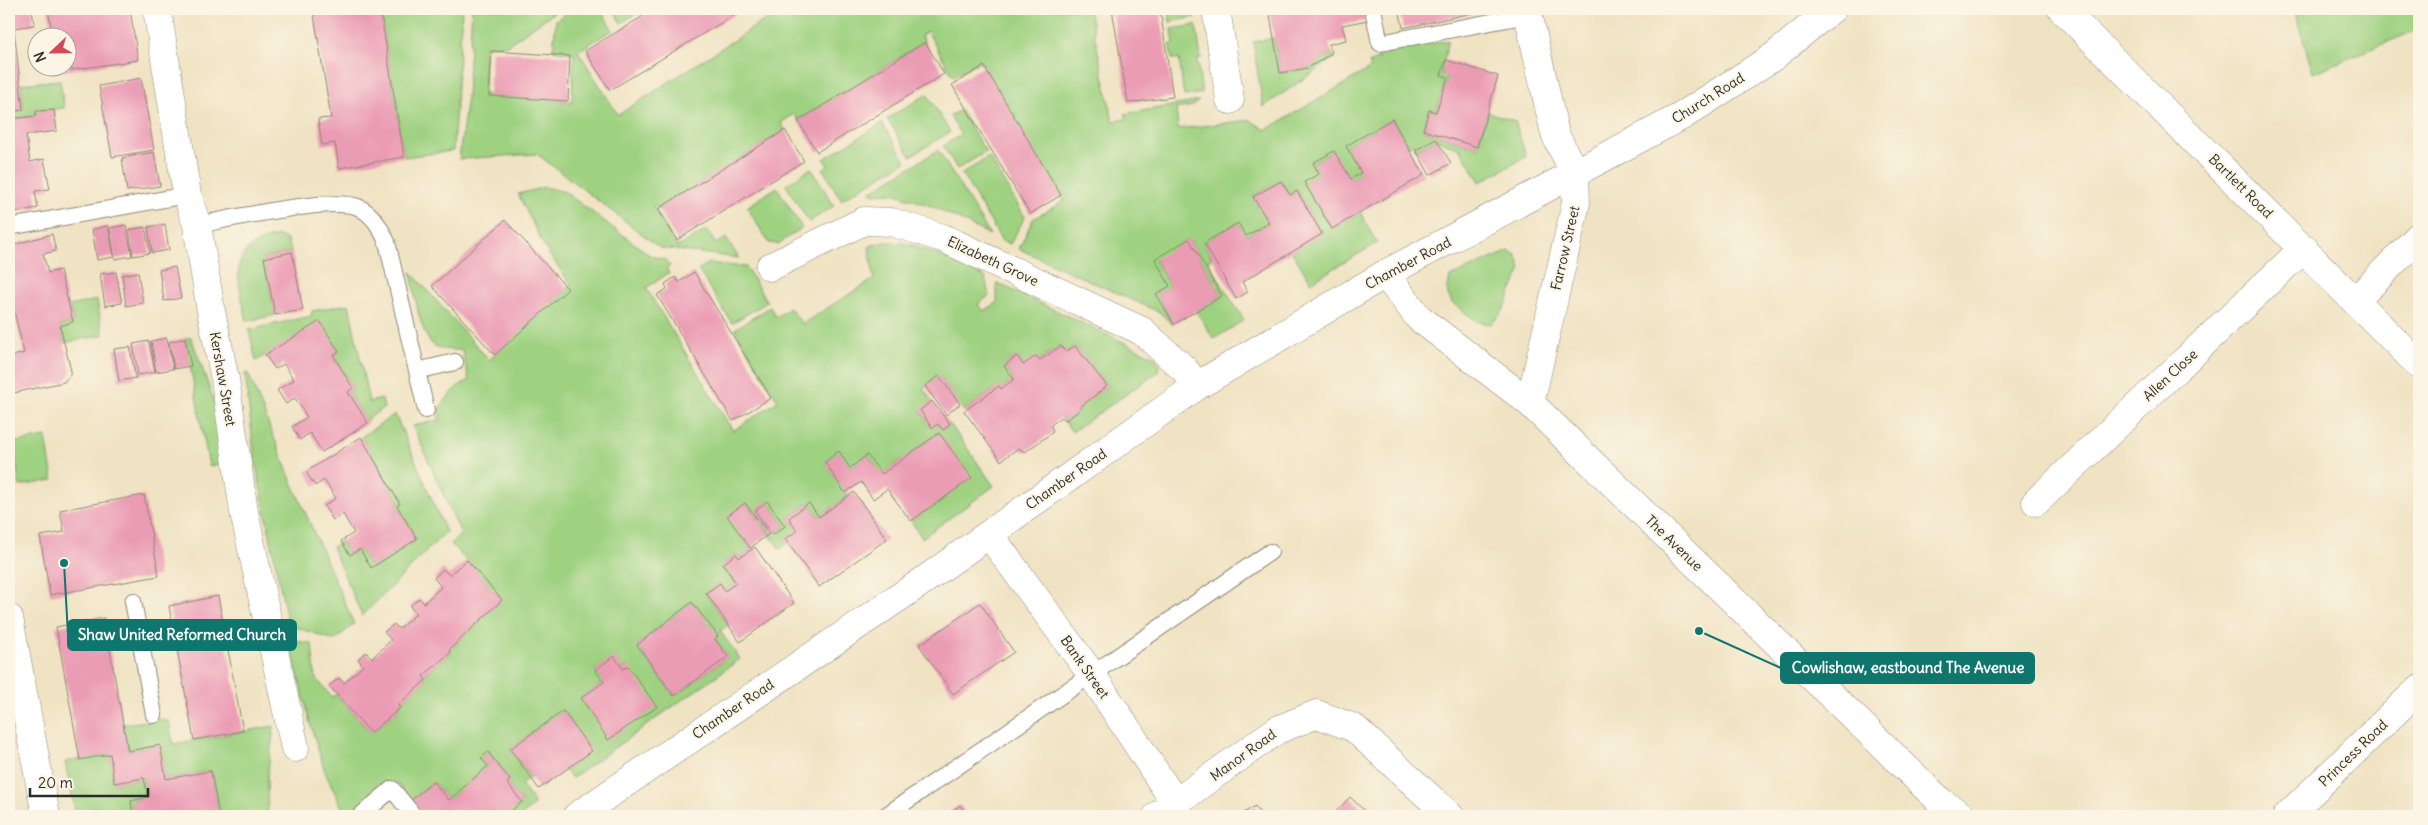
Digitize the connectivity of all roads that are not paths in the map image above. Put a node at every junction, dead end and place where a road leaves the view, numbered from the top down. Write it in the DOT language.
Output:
graph roads {
  1 [pos="157,9"];
  2 [pos="1216,9"];
  3 [pos="1373,9"];
  4 [pos="1832,9"];
  5 [pos="2062,9"];
  6 [pos="1527,12"];
  7 [pos="1230,100"];
  8 [pos="1575,174"];
  9 [pos="187,194"];
  10 [pos="197,225"];
  11 [pos="9,227"];
  12 [pos="2419,236"];
  13 [pos="2304,248"];
  14 [pos="770,268"];
  15 [pos="1385,274"];
  16 [pos="2355,301"];
  17 [pos="455,362"];
  18 [pos="2419,365"];
  19 [pos="417,371"];
  20 [pos="1197,386"];
  21 [pos="1530,403"];
  22 [pos="426,410"];
  23 [pos="2036,502"];
  24 [pos="989,534"];
  25 [pos="1270,552"];
  26 [pos="133,601"];
  27 [pos="9,618"];
  28 [pos="1092,675"];
  29 [pos="2419,689"];
  30 [pos="154,715"];
  31 [pos="295,748"];
  32 [pos="1167,810"];
  33 [pos="46,816"];
  34 [pos="360,816"];
  35 [pos="414,816"];
  36 [pos="578,816"];
  37 [pos="885,816"];
  38 [pos="1450,816"];
  39 [pos="1962,816"];
  40 [pos="2287,816"];
  1 -- 9 [label="street, Kershaw Street"];
  2 -- 7 [label="street"];
  3 -- 6 [label="lane"];
  4 -- 8 [label="street, Church Road"];
  5 -- 13 [label="street, Bartlett Road"];
  6 -- 8 [label="street, Farrow Street"];
  8 -- 15 [label="street, Chamber Road"];
  8 -- 21 [label="street, Farrow Street"];
  9 -- 10 [label="street, Kershaw Street"];
  9 -- 11 [label="lane"];
  10 -- 19 [label="lane"];
  10 -- 31 [label="street, Kershaw Street"];
  12 -- 16 [label="street"];
  13 -- 16 [label="street, Bartlett Road"];
  13 -- 23 [label="street, Allen Close"];
  14 -- 20 [label="street, Elizabeth Grove"];
  15 -- 20 [label="street, Chamber Road"];
  15 -- 21 [label="street, The Avenue"];
  16 -- 18 [label="street, Bartlett Road"];
  17 -- 19 [label="lane"];
  19 -- 22 [label="lane"];
  20 -- 24 [label="street, Chamber Road"];
  21 -- 39 [label="street, The Avenue"];
  24 -- 28 [label="street, Bank Street"];
  24 -- 36 [label="street, Chamber Road"];
  25 -- 28 [label="lane"];
  26 -- 30 [label="lane"];
  27 -- 33 [label="street"];
  28 -- 32 [label="street, Bank Street"];
  28 -- 37 [label="lane"];
  29 -- 40 [label="street, Princess Road"];
  32 -- 38 [label="street, Manor Road"];
  34 -- 35 [label="lane"];
}
